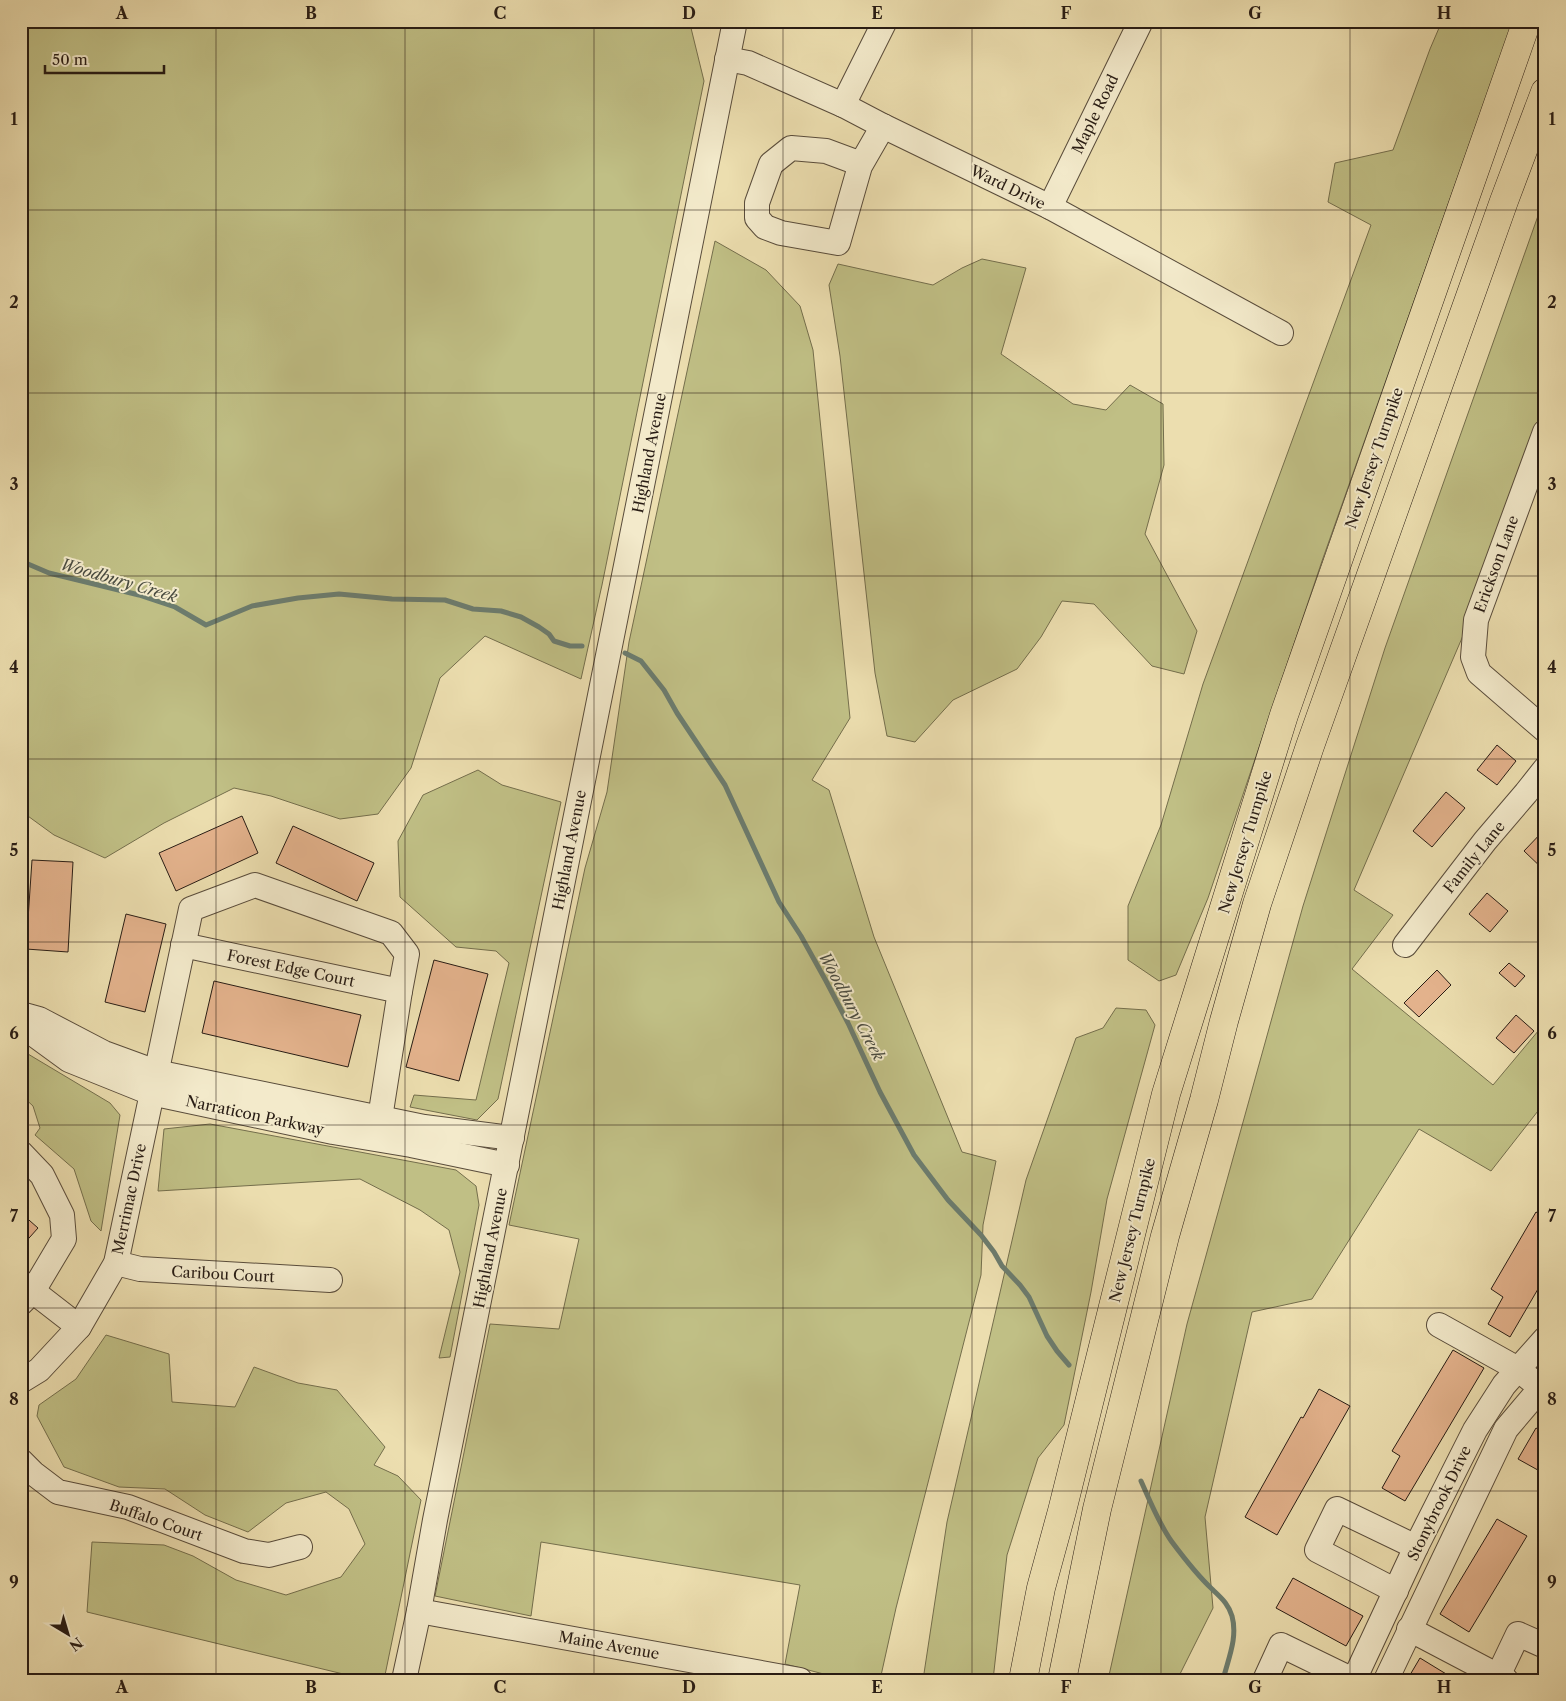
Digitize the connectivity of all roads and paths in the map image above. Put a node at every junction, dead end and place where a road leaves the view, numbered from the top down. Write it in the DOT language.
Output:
graph roads {
  1 [pos="735,21"];
  2 [pos="885,21"];
  3 [pos="1141,21"];
  4 [pos="1527,21"];
  5 [pos="727,59"];
  6 [pos="1545,92"];
  7 [pos="843,105"];
  8 [pos="883,126"];
  9 [pos="861,164"];
  10 [pos="1050,207"];
  11 [pos="1281,333"];
  12 [pos="1545,432"];
  13 [pos="1535,486"];
  14 [pos="1545,730"];
  15 [pos="1545,769"];
  16 [pos="183,945"];
  17 [pos="1405,945"];
  18 [pos="400,991"];
  19 [pos="21,1014"];
  20 [pos="21,1020"];
  21 [pos="153,1083"];
  22 [pos="380,1118"];
  23 [pos="512,1138"];
  24 [pos="21,1153"];
  25 [pos="507,1165"];
  26 [pos="116,1264"];
  27 [pos="330,1280"];
  28 [pos="25,1292"];
  29 [pos="1439,1325"];
  30 [pos="79,1327"];
  31 [pos="1545,1339"];
  32 [pos="1518,1369"];
  33 [pos="21,1381"];
  34 [pos="1539,1397"];
  35 [pos="21,1461"];
  36 [pos="1420,1539"];
  37 [pos="1450,1545"];
  38 [pos="300,1548"];
  39 [pos="1396,1591"];
  40 [pos="419,1611"];
  41 [pos="1409,1630"];
  42 [pos="1545,1646"];
  43 [pos="1502,1678"];
  44 [pos="404,1680"];
  45 [pos="800,1680"];
  46 [pos="1023,1680"];
  47 [pos="1062,1680"];
  48 [pos="1264,1680"];
  49 [pos="1354,1680"];
  50 [pos="1386,1680"];
  1 -- 5 [label="street, Highland Avenue"];
  2 -- 7 [label="street"];
  3 -- 10 [label="street, Maple Road"];
  4 -- 46 [label="highway, New Jersey Turnpike"];
  5 -- 7 [label="street, Ward Drive"];
  5 -- 23 [label="street, Highland Avenue"];
  6 -- 47 [label="highway, New Jersey Turnpike"];
  7 -- 8 [label="street, Ward Drive"];
  8 -- 9 [label="street"];
  8 -- 10 [label="street, Ward Drive"];
  9 -- 9 [label="street"];
  10 -- 11 [label="street, Ward Drive"];
  12 -- 13 [label="street, Erickson Lane"];
  13 -- 14 [label="street, Erickson Lane"];
  15 -- 17 [label="street, Family Lane"];
  16 -- 18 [label="street, Forest Edge Court"];
  16 -- 18 [label="street"];
  16 -- 21 [label="street"];
  18 -- 22 [label="street"];
  19 -- 21 [label="street, Narraticon Parkway"];
  20 -- 21 [label="street, Narraticon Parkway"];
  21 -- 22 [label="street, Narraticon Parkway"];
  21 -- 25 [label="street, Narraticon Parkway"];
  21 -- 26 [label="street, Merrimac Drive"];
  22 -- 23 [label="street, Narraticon Parkway"];
  23 -- 25 [label="street, Highland Avenue"];
  24 -- 28 [label="street"];
  25 -- 40 [label="street, Highland Avenue"];
  26 -- 27 [label="street, Caribou Court"];
  26 -- 30 [label="street, Merrimac Drive"];
  28 -- 30 [label="street"];
  29 -- 32 [label="street"];
  30 -- 33 [label="street, Merrimac Drive"];
  31 -- 32 [label="street, Stonybrook Drive"];
  32 -- 34 [label="street"];
  32 -- 36 [label="street, Stonybrook Drive"];
  34 -- 37 [label="street, Stonybrook Drive"];
  35 -- 38 [label="street, Buffalo Court"];
  36 -- 37 [label="street"];
  36 -- 39 [label="street, Stonybrook Drive"];
  36 -- 39 [label="street"];
  37 -- 41 [label="street, Stonybrook Drive"];
  39 -- 49 [label="street, Stonybrook Drive"];
  40 -- 44 [label="street, Highland Avenue"];
  40 -- 45 [label="street, Maine Avenue"];
  41 -- 43 [label="street"];
  41 -- 50 [label="street, Stonybrook Drive"];
  42 -- 43 [label="street"];
  48 -- 49 [label="street"];
}
